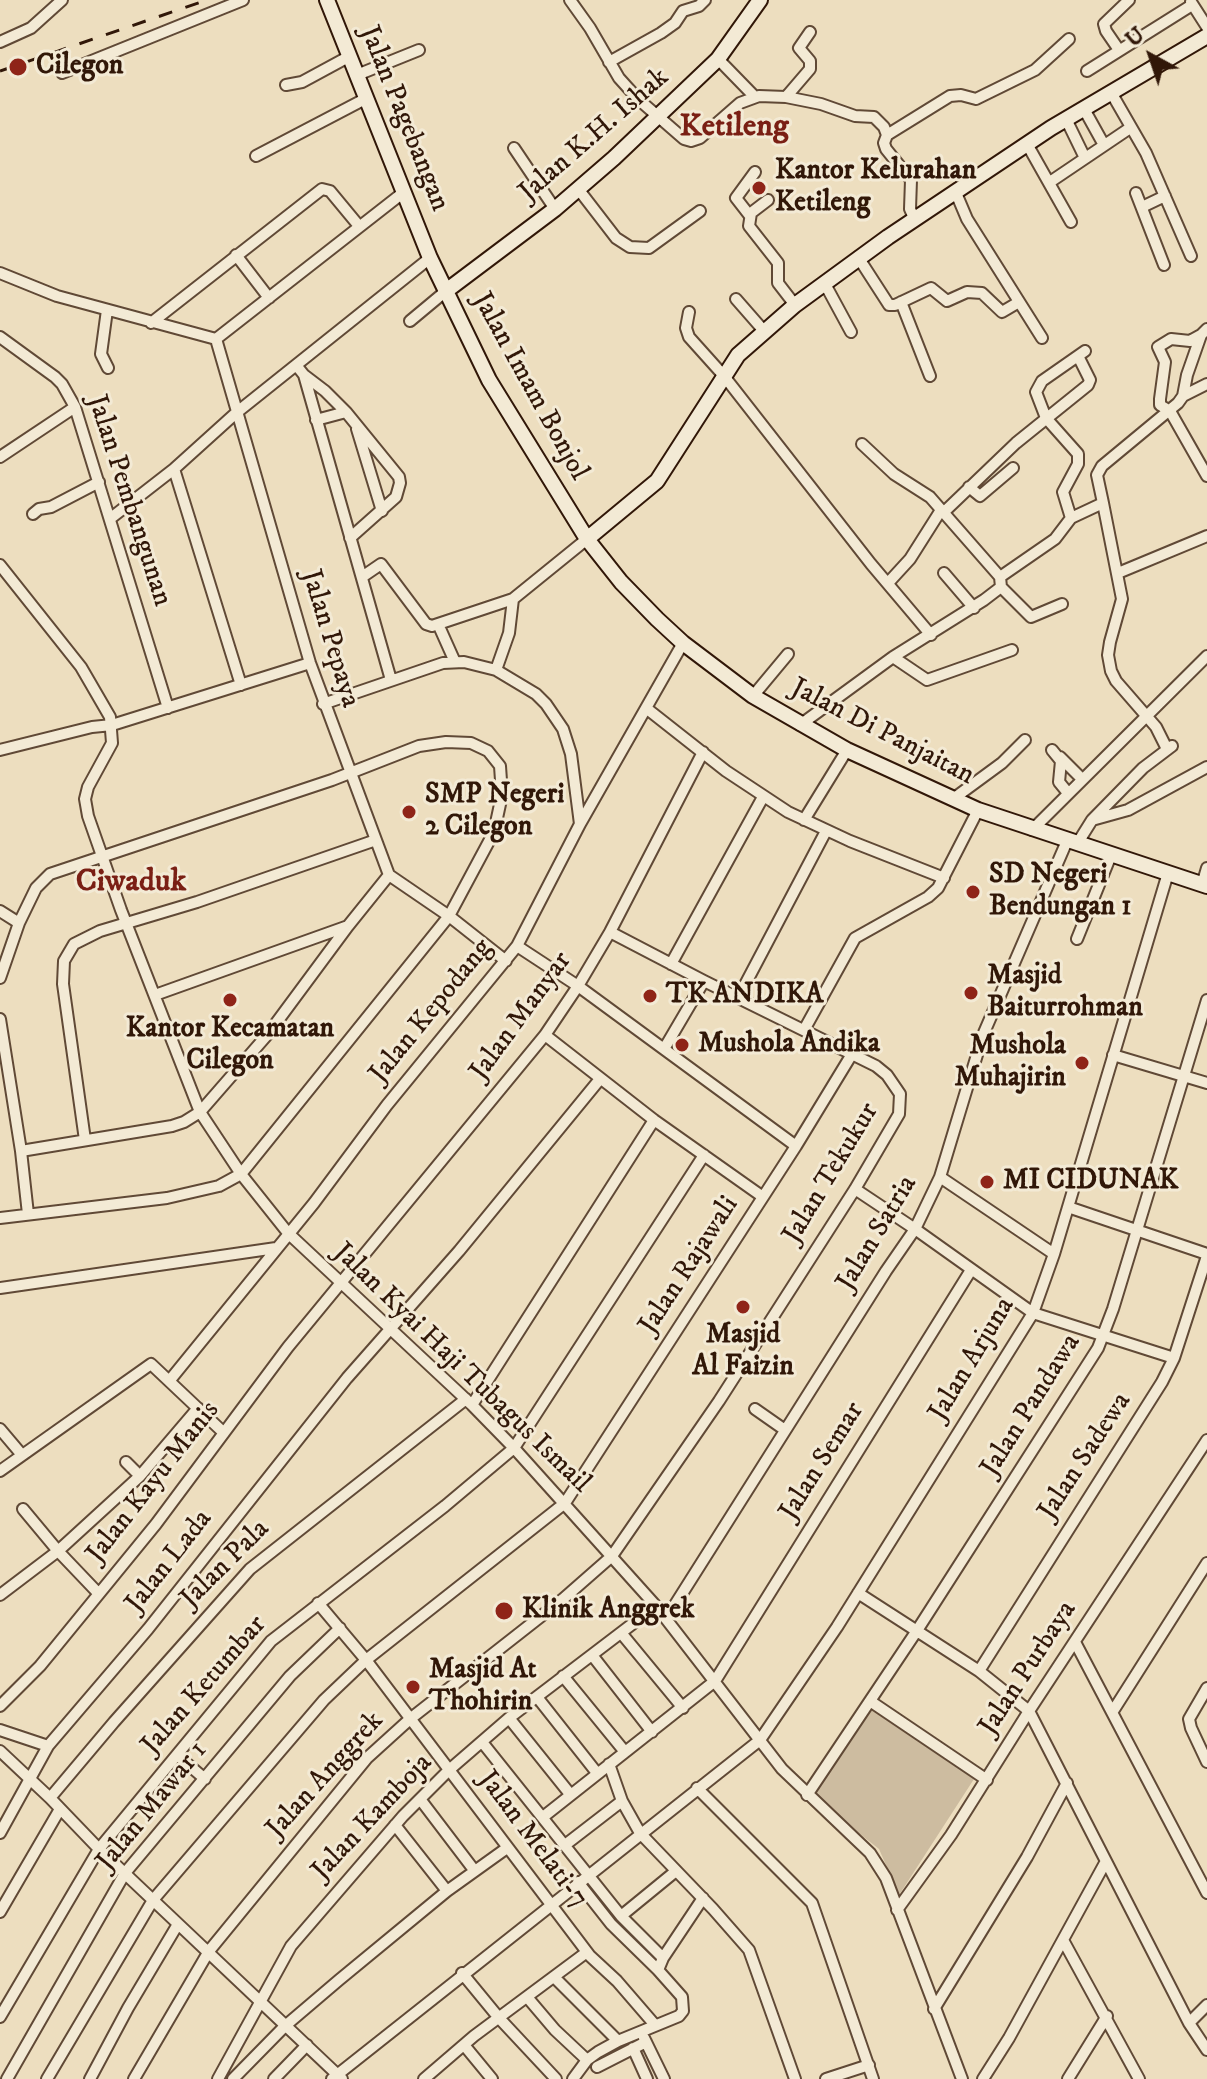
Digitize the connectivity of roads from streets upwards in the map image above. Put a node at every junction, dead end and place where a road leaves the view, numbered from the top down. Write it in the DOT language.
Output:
graph roads {
  1 [pos="62,0"];
  2 [pos="243,0"];
  3 [pos="327,0"];
  4 [pos="570,0"];
  5 [pos="705,0"];
  6 [pos="760,0"];
  7 [pos="1129,0"];
  8 [pos="1191,2"];
  9 [pos="1207,27"];
  10 [pos="810,32"];
  11 [pos="1207,36"];
  12 [pos="1069,39"];
  13 [pos="0,42"];
  14 [pos="419,50"];
  15 [pos="1119,50"];
  16 [pos="350,56"];
  17 [pos="718,59"];
  18 [pos="609,62"];
  19 [pos="1087,71"];
  20 [pos="62,73"];
  21 [pos="357,75"];
  22 [pos="286,85"];
  23 [pos="1112,94"];
  24 [pos="755,97"];
  25 [pos="786,97"];
  26 [pos="365,99"];
  27 [pos="1084,109"];
  28 [pos="658,118"];
  29 [pos="1066,119"];
  30 [pos="1130,128"];
  31 [pos="887,135"];
  32 [pos="1027,144"];
  33 [pos="1104,145"];
  34 [pos="514,148"];
  35 [pos="256,156"];
  36 [pos="1085,158"];
  37 [pos="755,172"];
  38 [pos="1050,182"];
  39 [pos="579,190"];
  40 [pos="404,192"];
  41 [pos="956,193"];
  42 [pos="1136,193"];
  43 [pos="1165,196"];
  44 [pos="768,200"];
  45 [pos="1142,207"];
  46 [pos="555,209"];
  47 [pos="700,211"];
  48 [pos="750,216"];
  49 [pos="914,218"];
  50 [pos="1071,222"];
  51 [pos="359,226"];
  52 [pos="236,255"];
  53 [pos="1191,256"];
  54 [pos="858,257"];
  55 [pos="430,258"];
  56 [pos="1164,265"];
  57 [pos="0,273"];
  58 [pos="825,284"];
  59 [pos="446,291"];
  60 [pos="269,298"];
  61 [pos="736,299"];
  62 [pos="901,302"];
  63 [pos="1019,302"];
  64 [pos="795,305"];
  65 [pos="107,310"];
  66 [pos="689,312"];
  67 [pos="410,321"];
  68 [pos="151,323"];
  69 [pos="764,331"];
  70 [pos="851,332"];
  71 [pos="1204,332"];
  72 [pos="0,337"];
  73 [pos="1042,338"];
  74 [pos="216,339"];
  75 [pos="296,365"];
  76 [pos="108,368"];
  77 [pos="304,375"];
  78 [pos="724,376"];
  79 [pos="930,376"];
  80 [pos="1207,384"];
  81 [pos="1183,396"];
  82 [pos="75,407"];
  83 [pos="1170,411"];
  84 [pos="346,412"];
  85 [pos="236,413"];
  86 [pos="1046,418"];
  87 [pos="316,420"];
  88 [pos="356,427"];
  89 [pos="862,444"];
  90 [pos="0,457"];
  91 [pos="1013,468"];
  92 [pos="174,469"];
  93 [pos="1207,476"];
  94 [pos="99,482"];
  95 [pos="969,487"];
  96 [pos="1103,503"];
  97 [pos="382,511"];
  98 [pos="942,512"];
  99 [pos="33,514"];
  100 [pos="111,518"];
  101 [pos="1071,518"];
  102 [pos="1207,536"];
  103 [pos="350,538"];
  104 [pos="587,539"];
  105 [pos="0,565"];
  106 [pos="944,573"];
  107 [pos="1118,573"];
  108 [pos="362,577"];
  109 [pos="1000,582"];
  110 [pos="888,583"];
  111 [pos="513,599"];
  112 [pos="1062,604"];
  113 [pos="974,608"];
  114 [pos="438,624"];
  115 [pos="931,635"];
  116 [pos="683,643"];
  117 [pos="1012,650"];
  118 [pos="788,654"];
  119 [pos="1207,656"];
  120 [pos="893,657"];
  121 [pos="455,662"];
  122 [pos="310,663"];
  123 [pos="496,670"];
  124 [pos="391,680"];
  125 [pos="241,685"];
  126 [pos="753,696"];
  127 [pos="323,704"];
  128 [pos="168,708"];
  129 [pos="646,708"];
  130 [pos="1146,715"];
  131 [pos="112,725"];
  132 [pos="800,725"];
  133 [pos="1025,740"];
  134 [pos="0,750"];
  135 [pos="847,750"];
  136 [pos="703,752"];
  137 [pos="1207,767"];
  138 [pos="350,772"];
  139 [pos="1082,779"];
  140 [pos="1068,793"];
  141 [pos="763,797"];
  142 [pos="953,799"];
  143 [pos="978,810"];
  144 [pos="804,820"];
  145 [pos="1092,820"];
  146 [pos="580,824"];
  147 [pos="1032,830"];
  148 [pos="826,831"];
  149 [pos="376,840"];
  150 [pos="1072,843"];
  151 [pos="1111,855"];
  152 [pos="103,858"];
  153 [pos="1207,868"];
  154 [pos="1168,873"];
  155 [pos="389,875"];
  156 [pos="944,878"];
  157 [pos="1204,886"];
  158 [pos="0,911"];
  159 [pos="449,916"];
  160 [pos="19,923"];
  161 [pos="126,923"];
  162 [pos="348,926"];
  163 [pos="610,932"];
  164 [pos="1077,939"];
  165 [pos="517,946"];
  166 [pos="506,961"];
  167 [pos="671,964"];
  168 [pos="0,978"];
  169 [pos="704,981"];
  170 [pos="578,986"];
  171 [pos="155,995"];
  172 [pos="738,998"];
  173 [pos="1207,1000"];
  174 [pos="0,1019"];
  175 [pos="804,1030"];
  176 [pos="545,1035"];
  177 [pos="664,1049"];
  178 [pos="852,1054"];
  179 [pos="1113,1055"];
  180 [pos="1184,1076"];
  181 [pos="600,1079"];
  182 [pos="1207,1083"];
  183 [pos="200,1112"];
  184 [pos="654,1120"];
  185 [pos="85,1140"];
  186 [pos="796,1146"];
  187 [pos="21,1151"];
  188 [pos="704,1155"];
  189 [pos="241,1174"];
  190 [pos="940,1177"];
  191 [pos="855,1189"];
  192 [pos="763,1197"];
  193 [pos="1068,1207"];
  194 [pos="28,1214"];
  195 [pos="0,1218"];
  196 [pos="915,1229"];
  197 [pos="1137,1232"];
  198 [pos="288,1233"];
  199 [pos="276,1248"];
  200 [pos="1054,1254"];
  201 [pos="1207,1255"];
  202 [pos="971,1270"];
  203 [pos="340,1284"];
  204 [pos="0,1288"];
  205 [pos="1033,1313"];
  206 [pos="391,1330"];
  207 [pos="1103,1337"];
  208 [pos="1174,1358"];
  209 [pos="170,1380"];
  210 [pos="469,1402"];
  211 [pos="198,1408"];
  212 [pos="755,1409"];
  213 [pos="0,1429"];
  214 [pos="785,1430"];
  215 [pos="224,1433"];
  216 [pos="1207,1440"];
  217 [pos="514,1448"];
  218 [pos="22,1455"];
  219 [pos="1203,1455"];
  220 [pos="126,1462"];
  221 [pos="0,1471"];
  222 [pos="140,1476"];
  223 [pos="565,1503"];
  224 [pos="23,1509"];
  225 [pos="58,1551"];
  226 [pos="612,1556"];
  227 [pos="1207,1563"];
  228 [pos="858,1593"];
  229 [pos="99,1594"];
  230 [pos="0,1595"];
  231 [pos="318,1603"];
  232 [pos="656,1606"];
  233 [pos="666,1619"];
  234 [pos="340,1628"];
  235 [pos="918,1629"];
  236 [pos="622,1634"];
  237 [pos="1075,1642"];
  238 [pos="592,1655"];
  239 [pos="366,1660"];
  240 [pos="979,1671"];
  241 [pos="563,1676"];
  242 [pos="715,1681"];
  243 [pos="1207,1688"];
  244 [pos="537,1697"];
  245 [pos="870,1701"];
  246 [pos="0,1706"];
  247 [pos="683,1708"];
  248 [pos="1029,1711"];
  249 [pos="1113,1711"];
  250 [pos="509,1718"];
  251 [pos="410,1719"];
  252 [pos="0,1730"];
  253 [pos="652,1732"];
  254 [pos="760,1740"];
  255 [pos="482,1742"];
  256 [pos="48,1746"];
  257 [pos="0,1751"];
  258 [pos="625,1752"];
  259 [pos="177,1755"];
  260 [pos="1207,1762"];
  261 [pos="609,1764"];
  262 [pos="449,1770"];
  263 [pos="597,1773"];
  264 [pos="30,1777"];
  265 [pos="205,1779"];
  266 [pos="987,1780"];
  267 [pos="1067,1783"];
  268 [pos="697,1788"];
  269 [pos="570,1794"];
  270 [pos="807,1795"];
  271 [pos="50,1798"];
  272 [pos="420,1799"];
  273 [pos="622,1801"];
  274 [pos="60,1809"];
  275 [pos="543,1817"];
  276 [pos="395,1825"];
  277 [pos="0,1833"];
  278 [pos="640,1833"];
  279 [pos="565,1845"];
  280 [pos="507,1848"];
  281 [pos="99,1849"];
  282 [pos="1105,1863"];
  283 [pos="474,1870"];
  284 [pos="676,1871"];
  285 [pos="125,1873"];
  286 [pos="583,1879"];
  287 [pos="447,1891"];
  288 [pos="1207,1893"];
  289 [pos="703,1898"];
  290 [pos="153,1900"];
  291 [pos="551,1904"];
  292 [pos="897,1910"];
  293 [pos="0,1912"];
  294 [pos="621,1916"];
  295 [pos="178,1924"];
  296 [pos="1063,1940"];
  297 [pos="209,1951"];
  298 [pos="587,1952"];
  299 [pos="663,1958"];
  300 [pos="658,1970"];
  301 [pos="462,1973"];
  302 [pos="554,1977"];
  303 [pos="527,1997"];
  304 [pos="259,2003"];
  305 [pos="1207,2005"];
  306 [pos="934,2009"];
  307 [pos="1107,2016"];
  308 [pos="0,2017"];
  309 [pos="499,2018"];
  310 [pos="1189,2023"];
  311 [pos="655,2025"];
  312 [pos="285,2026"];
  313 [pos="643,2037"];
  314 [pos="618,2041"];
  315 [pos="307,2045"];
  316 [pos="464,2045"];
  317 [pos="633,2048"];
  318 [pos="1207,2050"];
  319 [pos="592,2063"];
  320 [pos="869,2065"];
  321 [pos="337,2077"];
  322 [pos="427,2078"];
  323 [pos="1138,2078"];
  324 [pos="7,2079"];
  325 [pos="47,2079"];
  326 [pos="90,2079"];
  327 [pos="134,2079"];
  328 [pos="218,2079"];
  329 [pos="233,2079"];
  330 [pos="274,2079"];
  331 [pos="492,2079"];
  332 [pos="556,2079"];
  333 [pos="573,2079"];
  334 [pos="647,2079"];
  335 [pos="664,2079"];
  336 [pos="795,2079"];
  337 [pos="826,2079"];
  338 [pos="873,2079"];
  339 [pos="962,2079"];
  340 [pos="983,2079"];
  341 [pos="1068,2079"];
  1 -- 13 [label="street"];
  2 -- 20 [label="street"];
  3 -- 16 [label="street, Jalan Pagebangan"];
  4 -- 18 [label="street"];
  5 -- 18 [label="street"];
  6 -- 17 [label="street, Jalan K.H. Ishak"];
  7 -- 15 [label="street"];
  8 -- 9 [label="street"];
  8 -- 15 [label="street"];
  10 -- 25 [label="street"];
  11 -- 23 [label="street"];
  12 -- 31 [label="street"];
  14 -- 21 [label="street"];
  15 -- 19 [label="street"];
  16 -- 21 [label="street, Jalan Pagebangan"];
  16 -- 22 [label="street"];
  17 -- 24 [label="street"];
  17 -- 28 [label="street, Jalan K.H. Ishak"];
  18 -- 28 [label="street"];
  21 -- 26 [label="street, Jalan Pagebangan"];
  23 -- 27 [label="street"];
  23 -- 30 [label="street"];
  24 -- 25 [label="street"];
  24 -- 28 [label="street"];
  25 -- 31 [label="street"];
  26 -- 35 [label="street"];
  26 -- 40 [label="street, Jalan Pagebangan"];
  27 -- 29 [label="street"];
  27 -- 33 [label="street"];
  28 -- 39 [label="street, Jalan K.H. Ishak"];
  29 -- 32 [label="street"];
  29 -- 36 [label="street"];
  30 -- 33 [label="street"];
  30 -- 43 [label="street"];
  31 -- 49 [label="street"];
  32 -- 38 [label="street"];
  32 -- 41 [label="street"];
  33 -- 36 [label="street"];
  34 -- 46 [label="street"];
  36 -- 38 [label="street"];
  37 -- 48 [label="street"];
  38 -- 50 [label="street"];
  39 -- 46 [label="street, Jalan K.H. Ishak"];
  39 -- 47 [label="street"];
  40 -- 51 [label="street"];
  40 -- 55 [label="street, Jalan Pagebangan"];
  41 -- 49 [label="street"];
  41 -- 63 [label="street"];
  42 -- 45 [label="street"];
  43 -- 45 [label="street"];
  43 -- 53 [label="street"];
  44 -- 48 [label="street"];
  45 -- 56 [label="street"];
  46 -- 59 [label="street, Jalan K.H. Ishak"];
  48 -- 64 [label="street"];
  49 -- 54 [label="street"];
  51 -- 52 [label="street"];
  51 -- 60 [label="street"];
  52 -- 60 [label="street"];
  52 -- 68 [label="street"];
  54 -- 58 [label="street"];
  54 -- 62 [label="street"];
  55 -- 59 [label="street, Jalan Imam Bonjol"];
  55 -- 75 [label="street"];
  57 -- 65 [label="street"];
  58 -- 64 [label="street"];
  58 -- 70 [label="street"];
  59 -- 67 [label="street"];
  59 -- 104 [label="street, Jalan Imam Bonjol"];
  60 -- 74 [label="street"];
  61 -- 69 [label="street"];
  62 -- 63 [label="street"];
  62 -- 79 [label="street"];
  63 -- 73 [label="street"];
  64 -- 69 [label="street"];
  65 -- 68 [label="street"];
  65 -- 76 [label="street"];
  66 -- 78 [label="street"];
  68 -- 74 [label="street"];
  69 -- 78 [label="street"];
  71 -- 81 [label="street"];
  71 -- 83 [label="street"];
  72 -- 82 [label="street, Jalan Pembangunan"];
  74 -- 85 [label="street, Jalan Pepaya"];
  75 -- 77 [label="street"];
  75 -- 85 [label="street"];
  77 -- 84 [label="street"];
  77 -- 87 [label="street"];
  78 -- 104 [label="street"];
  78 -- 110 [label="street"];
  80 -- 81 [label="street"];
  81 -- 83 [label="street"];
  82 -- 90 [label="street"];
  82 -- 94 [label="street, Jalan Pembangunan"];
  83 -- 93 [label="street"];
  83 -- 96 [label="street"];
  84 -- 87 [label="street"];
  84 -- 88 [label="street"];
  85 -- 92 [label="street"];
  85 -- 122 [label="street, Jalan Pepaya"];
  86 -- 86 [label="street"];
  86 -- 95 [label="street"];
  86 -- 101 [label="street"];
  87 -- 103 [label="street"];
  88 -- 97 [label="street"];
  88 -- 97 [label="street"];
  89 -- 98 [label="street"];
  91 -- 95 [label="street"];
  92 -- 100 [label="street"];
  92 -- 125 [label="street"];
  94 -- 99 [label="street"];
  94 -- 100 [label="street, Jalan Pembangunan"];
  95 -- 98 [label="street"];
  96 -- 101 [label="street"];
  96 -- 107 [label="street"];
  97 -- 103 [label="street"];
  98 -- 109 [label="street"];
  98 -- 110 [label="street"];
  100 -- 128 [label="street, Jalan Pembangunan"];
  101 -- 109 [label="street"];
  102 -- 107 [label="street"];
  103 -- 108 [label="street"];
  104 -- 111 [label="street"];
  104 -- 116 [label="street, Jalan Di Panjaitan"];
  105 -- 131 [label="street"];
  106 -- 113 [label="street"];
  107 -- 130 [label="street"];
  108 -- 114 [label="street"];
  108 -- 124 [label="street"];
  109 -- 112 [label="street"];
  109 -- 113 [label="street"];
  110 -- 115 [label="street"];
  111 -- 114 [label="street"];
  111 -- 123 [label="street"];
  113 -- 115 [label="street"];
  114 -- 121 [label="street"];
  115 -- 120 [label="street"];
  116 -- 126 [label="street, Jalan Di Panjaitan"];
  116 -- 129 [label="street, Jalan Kepodang"];
  117 -- 120 [label="street"];
  118 -- 126 [label="street"];
  119 -- 130 [label="street"];
  120 -- 132 [label="street"];
  121 -- 123 [label="street"];
  121 -- 124 [label="street"];
  122 -- 125 [label="street"];
  122 -- 127 [label="street, Jalan Pepaya"];
  123 -- 146 [label="street"];
  124 -- 127 [label="street"];
  125 -- 128 [label="street"];
  126 -- 132 [label="street, Jalan Di Panjaitan"];
  127 -- 138 [label="street, Jalan Pepaya"];
  128 -- 131 [label="street"];
  129 -- 136 [label="street"];
  129 -- 146 [label="street, Jalan Kepodang"];
  130 -- 139 [label="street"];
  130 -- 145 [label="street, Jalan Satria"];
  131 -- 134 [label="street"];
  131 -- 152 [label="street, Jalan Kyai Haji Tubagus Ismail"];
  132 -- 135 [label="street, Jalan Di Panjaitan"];
  133 -- 142 [label="street"];
  135 -- 142 [label="street, Jalan Di Panjaitan"];
  135 -- 144 [label="street"];
  136 -- 141 [label="street"];
  136 -- 163 [label="street, Jalan Manyar"];
  137 -- 145 [label="street"];
  138 -- 149 [label="street, Jalan Pepaya"];
  138 -- 152 [label="street"];
  138 -- 159 [label="street"];
  139 -- 140 [label="street"];
  139 -- 140 [label="street"];
  140 -- 147 [label="street"];
  141 -- 144 [label="street"];
  141 -- 167 [label="street"];
  142 -- 143 [label="street, Jalan Di Panjaitan"];
  143 -- 147 [label="street, Jalan Di Panjaitan"];
  143 -- 156 [label="street"];
  144 -- 148 [label="street"];
  145 -- 150 [label="street, Jalan Satria"];
  146 -- 165 [label="street, Jalan Kepodang"];
  147 -- 150 [label="street, Jalan Di Panjaitan"];
  148 -- 156 [label="street"];
  148 -- 172 [label="street"];
  149 -- 155 [label="street, Jalan Pepaya"];
  149 -- 161 [label="street"];
  150 -- 151 [label="street, Jalan Di Panjaitan"];
  150 -- 190 [label="street, Jalan Satria"];
  151 -- 154 [label="street, Jalan Di Panjaitan"];
  151 -- 164 [label="street"];
  152 -- 160 [label="street"];
  152 -- 161 [label="street, Jalan Kyai Haji Tubagus Ismail"];
  153 -- 157 [label="street"];
  154 -- 157 [label="street, Jalan Di Panjaitan"];
  154 -- 179 [label="street, Jalan Arjuna"];
  155 -- 159 [label="street"];
  155 -- 162 [label="street"];
  156 -- 175 [label="street"];
  158 -- 160 [label="street"];
  159 -- 166 [label="street"];
  159 -- 189 [label="street"];
  160 -- 168 [label="street"];
  161 -- 171 [label="street, Jalan Kyai Haji Tubagus Ismail"];
  161 -- 185 [label="street"];
  162 -- 171 [label="street"];
  162 -- 183 [label="street"];
  163 -- 167 [label="street, Jalan Tekukur"];
  163 -- 170 [label="street, Jalan Manyar"];
  165 -- 166 [label="street, Jalan Kepodang"];
  165 -- 170 [label="street"];
  166 -- 198 [label="street, Jalan Kepodang"];
  167 -- 169 [label="street, Jalan Tekukur"];
  169 -- 172 [label="street, Jalan Tekukur"];
  169 -- 177 [label="street"];
  170 -- 176 [label="street, Jalan Manyar"];
  170 -- 177 [label="street"];
  171 -- 183 [label="street, Jalan Kyai Haji Tubagus Ismail"];
  172 -- 175 [label="street, Jalan Tekukur"];
  173 -- 180 [label="street, Jalan Pandawa"];
  174 -- 187 [label="street"];
  175 -- 178 [label="street, Jalan Tekukur"];
  176 -- 181 [label="street"];
  176 -- 203 [label="street, Jalan Manyar"];
  177 -- 186 [label="street"];
  178 -- 186 [label="street, Jalan Rajawali"];
  178 -- 191 [label="street, Jalan Tekukur"];
  179 -- 180 [label="street"];
  179 -- 193 [label="street, Jalan Arjuna"];
  180 -- 182 [label="street"];
  180 -- 197 [label="street, Jalan Pandawa"];
  181 -- 184 [label="street"];
  181 -- 206 [label="street, Jalan Lada"];
  183 -- 185 [label="street"];
  183 -- 189 [label="street, Jalan Kyai Haji Tubagus Ismail"];
  184 -- 188 [label="street"];
  184 -- 210 [label="street, Jalan Pala"];
  185 -- 187 [label="street"];
  186 -- 192 [label="street, Jalan Rajawali"];
  187 -- 194 [label="street"];
  188 -- 192 [label="street"];
  188 -- 217 [label="street, Jalan Ketumbar"];
  189 -- 194 [label="street"];
  189 -- 198 [label="street, Jalan Kyai Haji Tubagus Ismail"];
  190 -- 196 [label="street, Jalan Satria"];
  190 -- 200 [label="street"];
  191 -- 196 [label="street"];
  191 -- 226 [label="street, Jalan Tekukur"];
  192 -- 223 [label="street, Jalan Rajawali"];
  193 -- 197 [label="street"];
  193 -- 200 [label="street, Jalan Arjuna"];
  194 -- 195 [label="street"];
  196 -- 202 [label="street"];
  196 -- 214 [label="street, Jalan Satria"];
  197 -- 201 [label="street"];
  197 -- 207 [label="street, Jalan Pandawa"];
  198 -- 199 [label="street, Jalan Kepodang"];
  198 -- 203 [label="street, Jalan Kyai Haji Tubagus Ismail"];
  199 -- 204 [label="street"];
  199 -- 209 [label="street, Jalan Kepodang"];
  200 -- 205 [label="street, Jalan Arjuna"];
  201 -- 208 [label="street, Jalan Sadewa"];
  202 -- 205 [label="street"];
  202 -- 242 [label="street, Jalan Semar"];
  203 -- 206 [label="street, Jalan Kyai Haji Tubagus Ismail"];
  203 -- 215 [label="street, Jalan Kayu Manis"];
  205 -- 207 [label="street"];
  205 -- 228 [label="street, Jalan Arjuna"];
  206 -- 210 [label="street, Jalan Kyai Haji Tubagus Ismail"];
  206 -- 256 [label="street, Jalan Lada"];
  207 -- 208 [label="street"];
  207 -- 235 [label="street, Jalan Pandawa"];
  208 -- 240 [label="street, Jalan Sadewa"];
  209 -- 211 [label="street"];
  209 -- 218 [label="street"];
  210 -- 217 [label="street, Jalan Kyai Haji Tubagus Ismail"];
  210 -- 271 [label="street, Jalan Pala"];
  211 -- 215 [label="street"];
  211 -- 222 [label="street"];
  212 -- 214 [label="street"];
  213 -- 218 [label="street"];
  214 -- 233 [label="street, Jalan Satria"];
  215 -- 229 [label="street, Jalan Kayu Manis"];
  216 -- 219 [label="street, Jalan Purbaya"];
  217 -- 223 [label="street, Jalan Kyai Haji Tubagus Ismail"];
  217 -- 231 [label="street, Jalan Ketumbar"];
  218 -- 221 [label="street"];
  219 -- 237 [label="street, Jalan Purbaya"];
  220 -- 222 [label="street"];
  222 -- 225 [label="street"];
  223 -- 226 [label="street, Jalan Kyai Haji Tubagus Ismail"];
  223 -- 239 [label="street, Jalan Rajawali"];
  224 -- 225 [label="street"];
  225 -- 229 [label="street"];
  225 -- 230 [label="street"];
  226 -- 232 [label="street, Jalan Kyai Haji Tubagus Ismail"];
  226 -- 251 [label="street, Jalan Anggrek"];
  227 -- 249 [label="street"];
  228 -- 235 [label="street"];
  228 -- 254 [label="street, Jalan Arjuna"];
  229 -- 246 [label="street, Jalan Kayu Manis"];
  231 -- 234 [label="street, Jalan Melati-7"];
  231 -- 259 [label="street, Jalan Ketumbar"];
  232 -- 233 [label="street, Jalan Kyai Haji Tubagus Ismail"];
  232 -- 236 [label="street, Jalan Kamboja"];
  233 -- 242 [label="street, Jalan Kyai Haji Tubagus Ismail"];
  234 -- 239 [label="street, Jalan Melati-7"];
  234 -- 265 [label="street, Jalan Mawar 1"];
  235 -- 240 [label="street"];
  235 -- 245 [label="street, Jalan Pandawa"];
  236 -- 238 [label="street, Jalan Kamboja"];
  236 -- 247 [label="street"];
  237 -- 248 [label="street, Jalan Purbaya"];
  237 -- 249 [label="street"];
  238 -- 241 [label="street, Jalan Kamboja"];
  238 -- 253 [label="street"];
  239 -- 251 [label="street, Jalan Melati-7"];
  239 -- 290 [label="street, Jalan Rajawali"];
  240 -- 248 [label="street"];
  241 -- 244 [label="street, Jalan Kamboja"];
  241 -- 258 [label="street"];
  242 -- 247 [label="street, Jalan Semar"];
  242 -- 254 [label="street, Jalan Kyai Haji Tubagus Ismail"];
  243 -- 260 [label="street"];
  244 -- 250 [label="street, Jalan Kamboja"];
  244 -- 263 [label="street"];
  245 -- 266 [label="street"];
  245 -- 270 [label="street, Jalan Pandawa"];
  247 -- 253 [label="street, Jalan Semar"];
  248 -- 266 [label="street, Jalan Purbaya"];
  248 -- 267 [label="street"];
  249 -- 288 [label="street"];
  250 -- 255 [label="street, Jalan Kamboja"];
  250 -- 269 [label="street"];
  251 -- 262 [label="street, Jalan Melati-7"];
  251 -- 297 [label="street, Jalan Anggrek"];
  252 -- 256 [label="street"];
  253 -- 258 [label="street, Jalan Semar"];
  254 -- 268 [label="street, Jalan Arjuna"];
  254 -- 270 [label="street, Jalan Kyai Haji Tubagus Ismail"];
  255 -- 262 [label="street, Jalan Kamboja"];
  255 -- 275 [label="street"];
  256 -- 264 [label="street, Jalan Lada"];
  257 -- 264 [label="street"];
  258 -- 261 [label="street, Jalan Semar"];
  259 -- 265 [label="street"];
  259 -- 281 [label="street, Jalan Ketumbar"];
  261 -- 263 [label="street, Jalan Semar"];
  261 -- 273 [label="street"];
  262 -- 272 [label="street, Jalan Kamboja"];
  262 -- 280 [label="street, Jalan Melati-7"];
  263 -- 269 [label="street, Jalan Semar"];
  264 -- 271 [label="street"];
  264 -- 277 [label="street, Jalan Lada"];
  265 -- 285 [label="street, Jalan Mawar 1"];
  266 -- 292 [label="street, Jalan Purbaya"];
  267 -- 282 [label="street"];
  267 -- 306 [label="street"];
  268 -- 278 [label="street, Jalan Arjuna"];
  268 -- 320 [label="street"];
  269 -- 275 [label="street, Jalan Semar"];
  270 -- 292 [label="street, Jalan Kyai Haji Tubagus Ismail"];
  271 -- 274 [label="street"];
  272 -- 276 [label="street, Jalan Kamboja"];
  272 -- 283 [label="street"];
  273 -- 278 [label="street"];
  273 -- 279 [label="street"];
  274 -- 281 [label="street"];
  274 -- 293 [label="street"];
  275 -- 279 [label="street"];
  276 -- 287 [label="street"];
  276 -- 304 [label="street, Jalan Kamboja"];
  278 -- 284 [label="street"];
  278 -- 286 [label="street, Jalan Arjuna"];
  279 -- 286 [label="street"];
  280 -- 283 [label="street"];
  280 -- 291 [label="street, Jalan Melati-7"];
  281 -- 285 [label="street"];
  281 -- 308 [label="street, Jalan Ketumbar"];
  282 -- 296 [label="street"];
  282 -- 310 [label="street"];
  283 -- 287 [label="street"];
  284 -- 289 [label="street"];
  284 -- 294 [label="street"];
  285 -- 290 [label="street"];
  285 -- 324 [label="street, Jalan Mawar 1"];
  286 -- 291 [label="street, Jalan Arjuna"];
  286 -- 294 [label="street"];
  286 -- 300 [label="street"];
  287 -- 312 [label="street"];
  289 -- 299 [label="street"];
  289 -- 336 [label="street"];
  290 -- 295 [label="street"];
  290 -- 325 [label="street, Jalan Rajawali"];
  291 -- 298 [label="street, Jalan Melati-7"];
  291 -- 301 [label="street, Jalan Arjuna"];
  292 -- 306 [label="street, Jalan Kyai Haji Tubagus Ismail"];
  294 -- 299 [label="street"];
  295 -- 297 [label="street"];
  295 -- 326 [label="street"];
  296 -- 307 [label="street"];
  296 -- 340 [label="street"];
  297 -- 304 [label="street"];
  297 -- 327 [label="street, Jalan Anggrek"];
  298 -- 302 [label="street"];
  298 -- 311 [label="street, Jalan Melati-7"];
  299 -- 300 [label="street"];
  300 -- 311 [label="street"];
  301 -- 309 [label="street"];
  301 -- 321 [label="street, Jalan Arjuna"];
  302 -- 303 [label="street"];
  302 -- 314 [label="street"];
  303 -- 309 [label="street"];
  303 -- 319 [label="street"];
  304 -- 312 [label="street"];
  304 -- 328 [label="street, Jalan Kamboja"];
  305 -- 310 [label="street"];
  306 -- 339 [label="street, Jalan Kyai Haji Tubagus Ismail"];
  307 -- 323 [label="street"];
  307 -- 341 [label="street"];
  309 -- 316 [label="street"];
  309 -- 332 [label="street"];
  310 -- 318 [label="street"];
  311 -- 313 [label="street"];
  312 -- 315 [label="street"];
  312 -- 329 [label="street"];
  313 -- 314 [label="street"];
  313 -- 317 [label="street"];
  313 -- 335 [label="street"];
  314 -- 319 [label="street"];
  315 -- 321 [label="street"];
  315 -- 330 [label="street"];
  316 -- 322 [label="street"];
  316 -- 331 [label="street"];
  317 -- 319 [label="street"];
  317 -- 334 [label="street"];
  319 -- 333 [label="street"];
  320 -- 337 [label="street"];
  320 -- 338 [label="street"];
}
